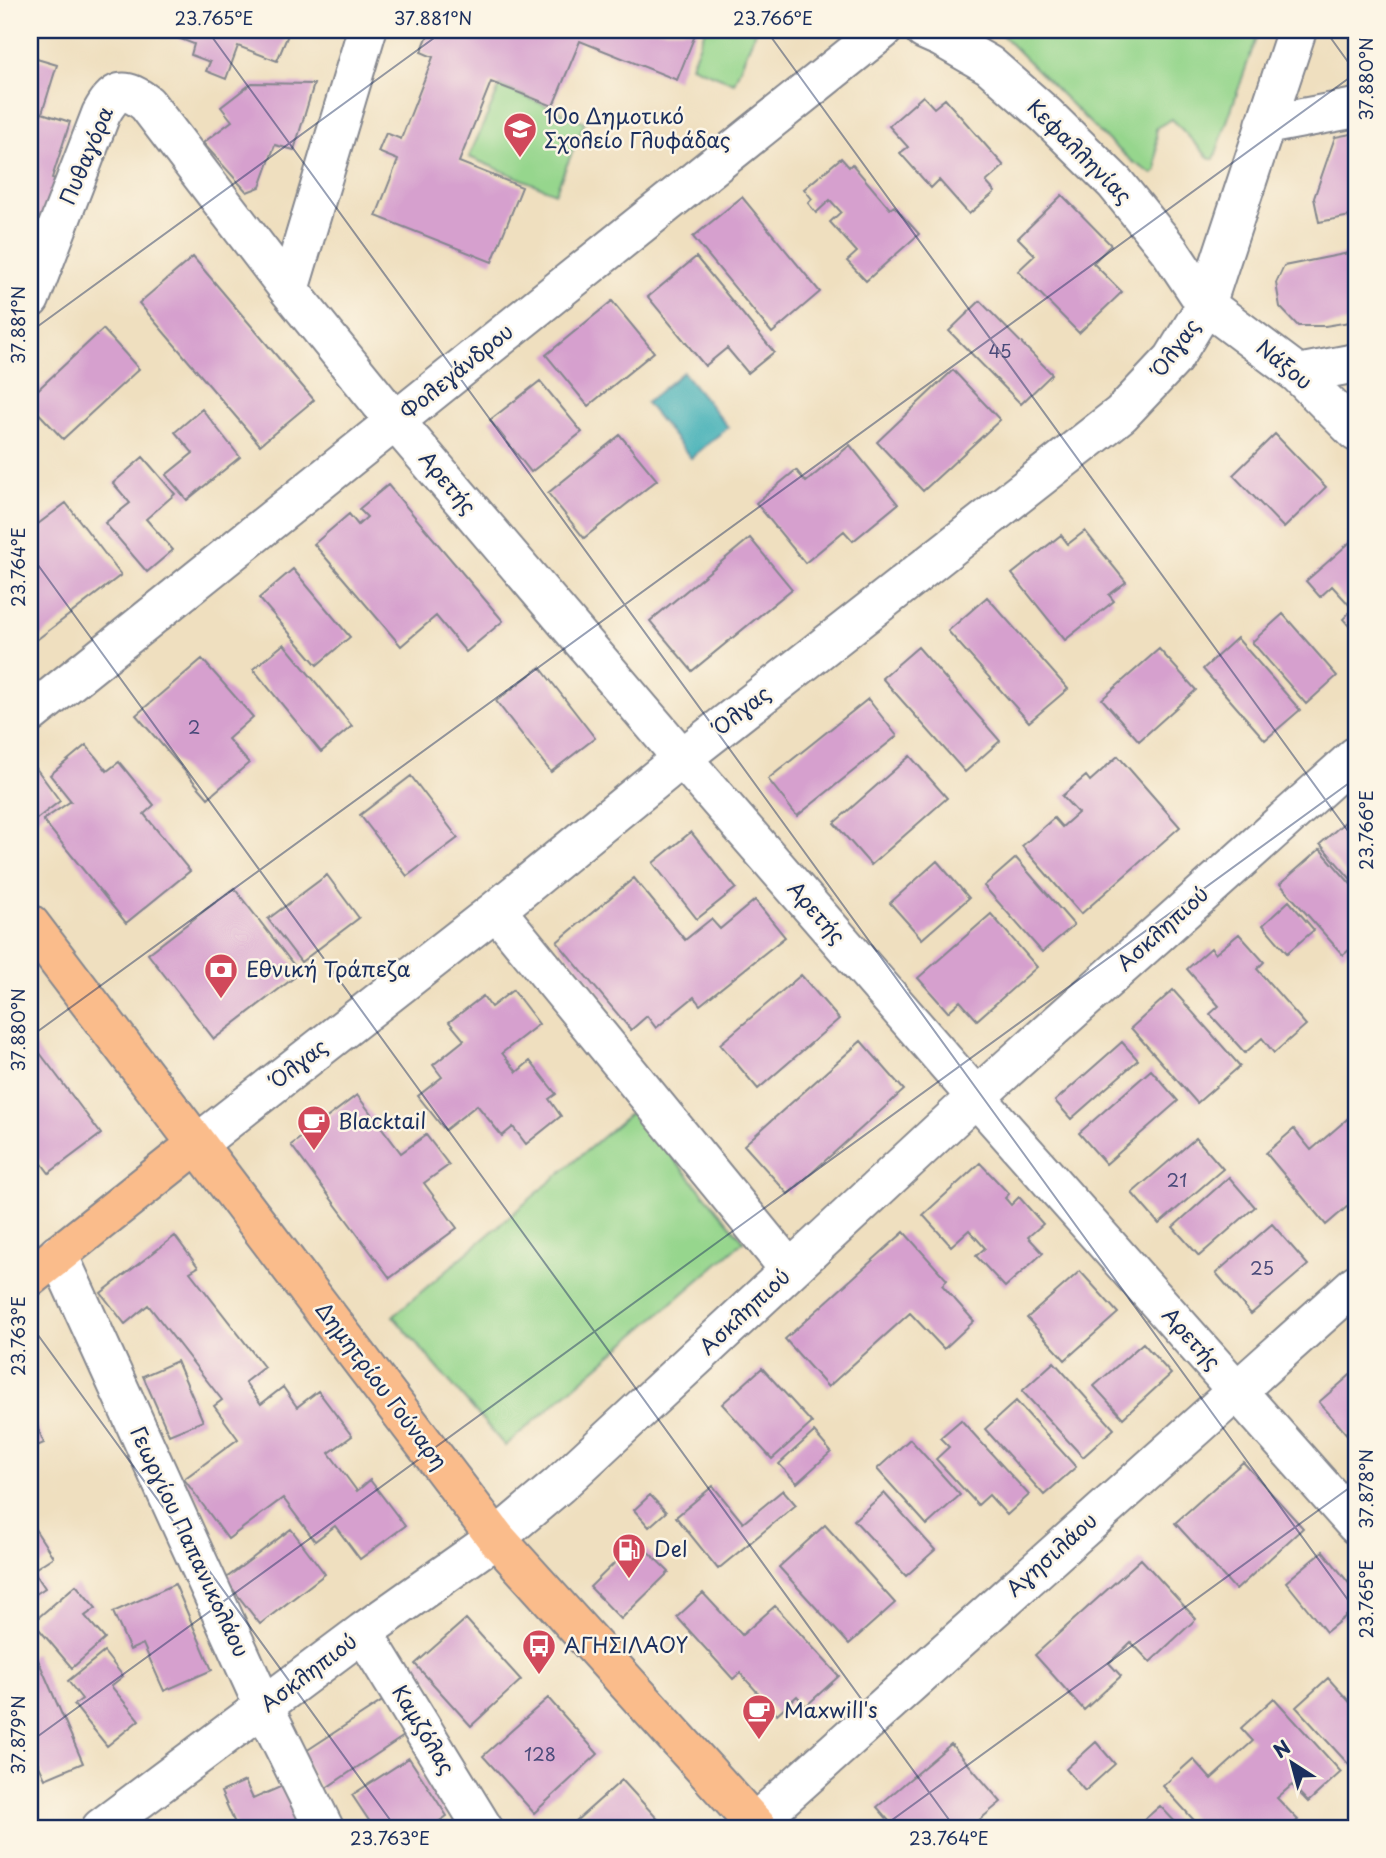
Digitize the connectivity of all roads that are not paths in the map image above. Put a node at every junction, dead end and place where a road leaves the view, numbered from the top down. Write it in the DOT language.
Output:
graph roads {
  1 [pos="368,30"];
  2 [pos="883,30"];
  3 [pos="924,30"];
  4 [pos="1297,30"];
  5 [pos="117,93"];
  6 [pos="1356,108"];
  7 [pos="1265,125"];
  8 [pos="289,290"];
  9 [pos="30,299"];
  10 [pos="1206,304"];
  11 [pos="1356,363"];
  12 [pos="1298,374"];
  13 [pos="395,421"];
  14 [pos="1356,432"];
  15 [pos="30,714"];
  16 [pos="1356,756"];
  17 [pos="682,758"];
  18 [pos="496,910"];
  19 [pos="30,924"];
  20 [pos="976,1097"];
  21 [pos="197,1144"];
  22 [pos="44,1266"];
  23 [pos="790,1270"];
  24 [pos="1356,1284"];
  25 [pos="1236,1390"];
  26 [pos="1356,1525"];
  27 [pos="496,1538"];
  28 [pos="363,1632"];
  29 [pos="264,1707"];
  30 [pos="753,1827"];
  31 [pos="101,1828"];
  32 [pos="324,1828"];
  33 [pos="483,1828"];
  1 -- 8 [label="street"];
  2 -- 13 [label="street, Φολεγάνδρου"];
  3 -- 10 [label="street, Κεφαλληνίας"];
  4 -- 7 [label="street, Όλγας"];
  5 -- 8 [label="street, Αρετής"];
  5 -- 9 [label="street, Πυθαγόρα"];
  6 -- 7 [label="street"];
  7 -- 10 [label="street, Όλγας"];
  8 -- 13 [label="street, Αρετής"];
  10 -- 12 [label="street, Νάξου"];
  10 -- 17 [label="street, Όλγας"];
  11 -- 12 [label="street"];
  12 -- 14 [label="street, Νάξου"];
  13 -- 15 [label="street, Φολεγάνδρου"];
  13 -- 17 [label="street, Αρετής"];
  16 -- 20 [label="street, Ασκληπιού"];
  17 -- 18 [label="street, Όλγας"];
  17 -- 20 [label="street, Αρετής"];
  18 -- 21 [label="street, Όλγας"];
  18 -- 23 [label="street"];
  19 -- 21 [label="main road, Δημητρίου Γούναρη"];
  20 -- 23 [label="street, Ασκληπιού"];
  20 -- 25 [label="street, Αρετής"];
  21 -- 22 [label="main road, Όλγας"];
  21 -- 27 [label="main road, Δημητρίου Γούναρη"];
  22 -- 29 [label="street, Γεωργίου Παπανικολάου"];
  23 -- 27 [label="street, Ασκληπιού"];
  24 -- 25 [label="street, Αγησιλάου"];
  25 -- 26 [label="street, Αρετής"];
  25 -- 30 [label="street, Αγησιλάου"];
  27 -- 28 [label="street, Ασκληπιού"];
  27 -- 30 [label="main road, Δημητρίου Γούναρη"];
  28 -- 29 [label="street, Ασκληπιού"];
  28 -- 33 [label="street, Καμζόλας"];
  29 -- 31 [label="street, Ασκληπιού"];
  29 -- 32 [label="street, Γεωργίου Παπανικολάου"];
}
